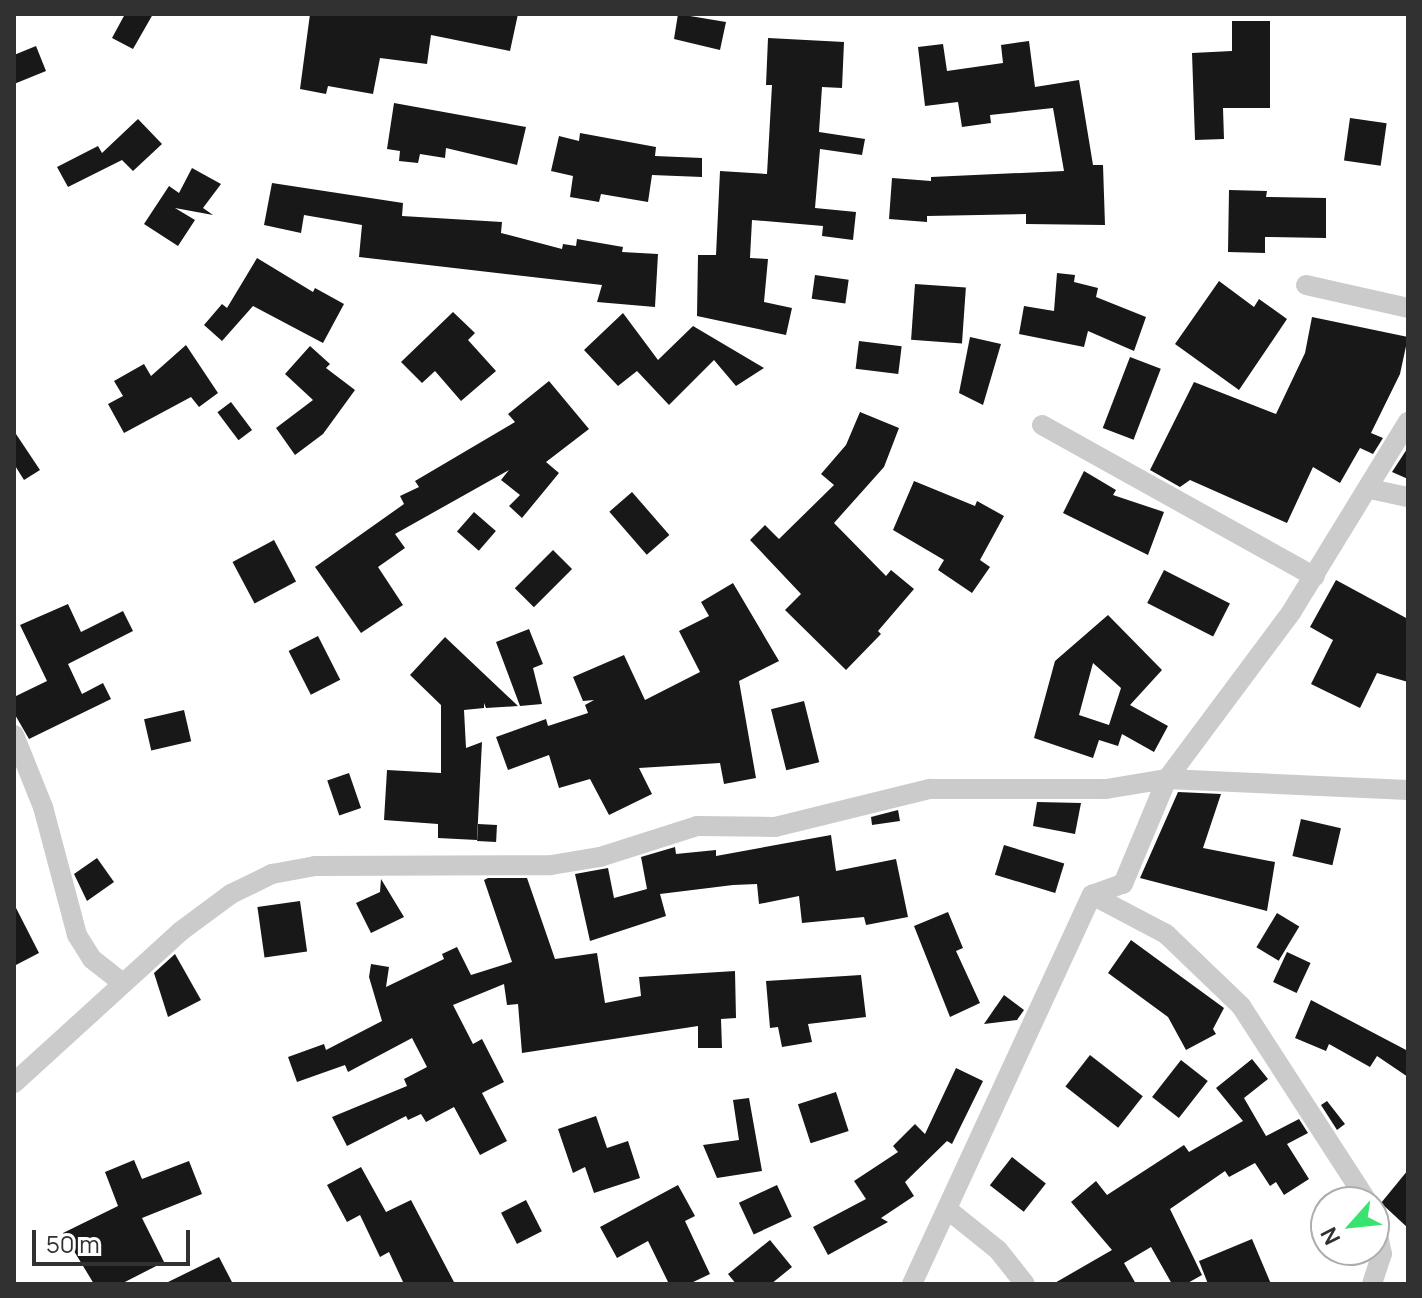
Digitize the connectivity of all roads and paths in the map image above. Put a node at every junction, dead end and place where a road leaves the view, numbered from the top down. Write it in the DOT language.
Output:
graph roads {
  1 [pos="1306,285"];
  2 [pos="1408,308"];
  3 [pos="1408,422"];
  4 [pos="1042,425"];
  5 [pos="1370,489"];
  6 [pos="1408,497"];
  7 [pos="1315,577"];
  8 [pos="14,735"];
  9 [pos="1167,779"];
  10 [pos="1408,790"];
  11 [pos="1092,895"];
  12 [pos="123,983"];
  13 [pos="14,1083"];
  14 [pos="1358,1186"];
  15 [pos="947,1209"];
  16 [pos="912,1284"];
  17 [pos="1025,1284"];
  1 -- 2 [label="street"];
  3 -- 5 [label="street"];
  4 -- 7 [label="street"];
  5 -- 6 [label="street"];
  5 -- 7 [label="street"];
  7 -- 9 [label="street"];
  8 -- 12 [label="street"];
  9 -- 10 [label="street"];
  9 -- 11 [label="street"];
  9 -- 12 [label="street"];
  11 -- 14 [label="street"];
  11 -- 15 [label="street"];
  12 -- 13 [label="street"];
  15 -- 16 [label="street"];
  15 -- 17 [label="street"];
}
